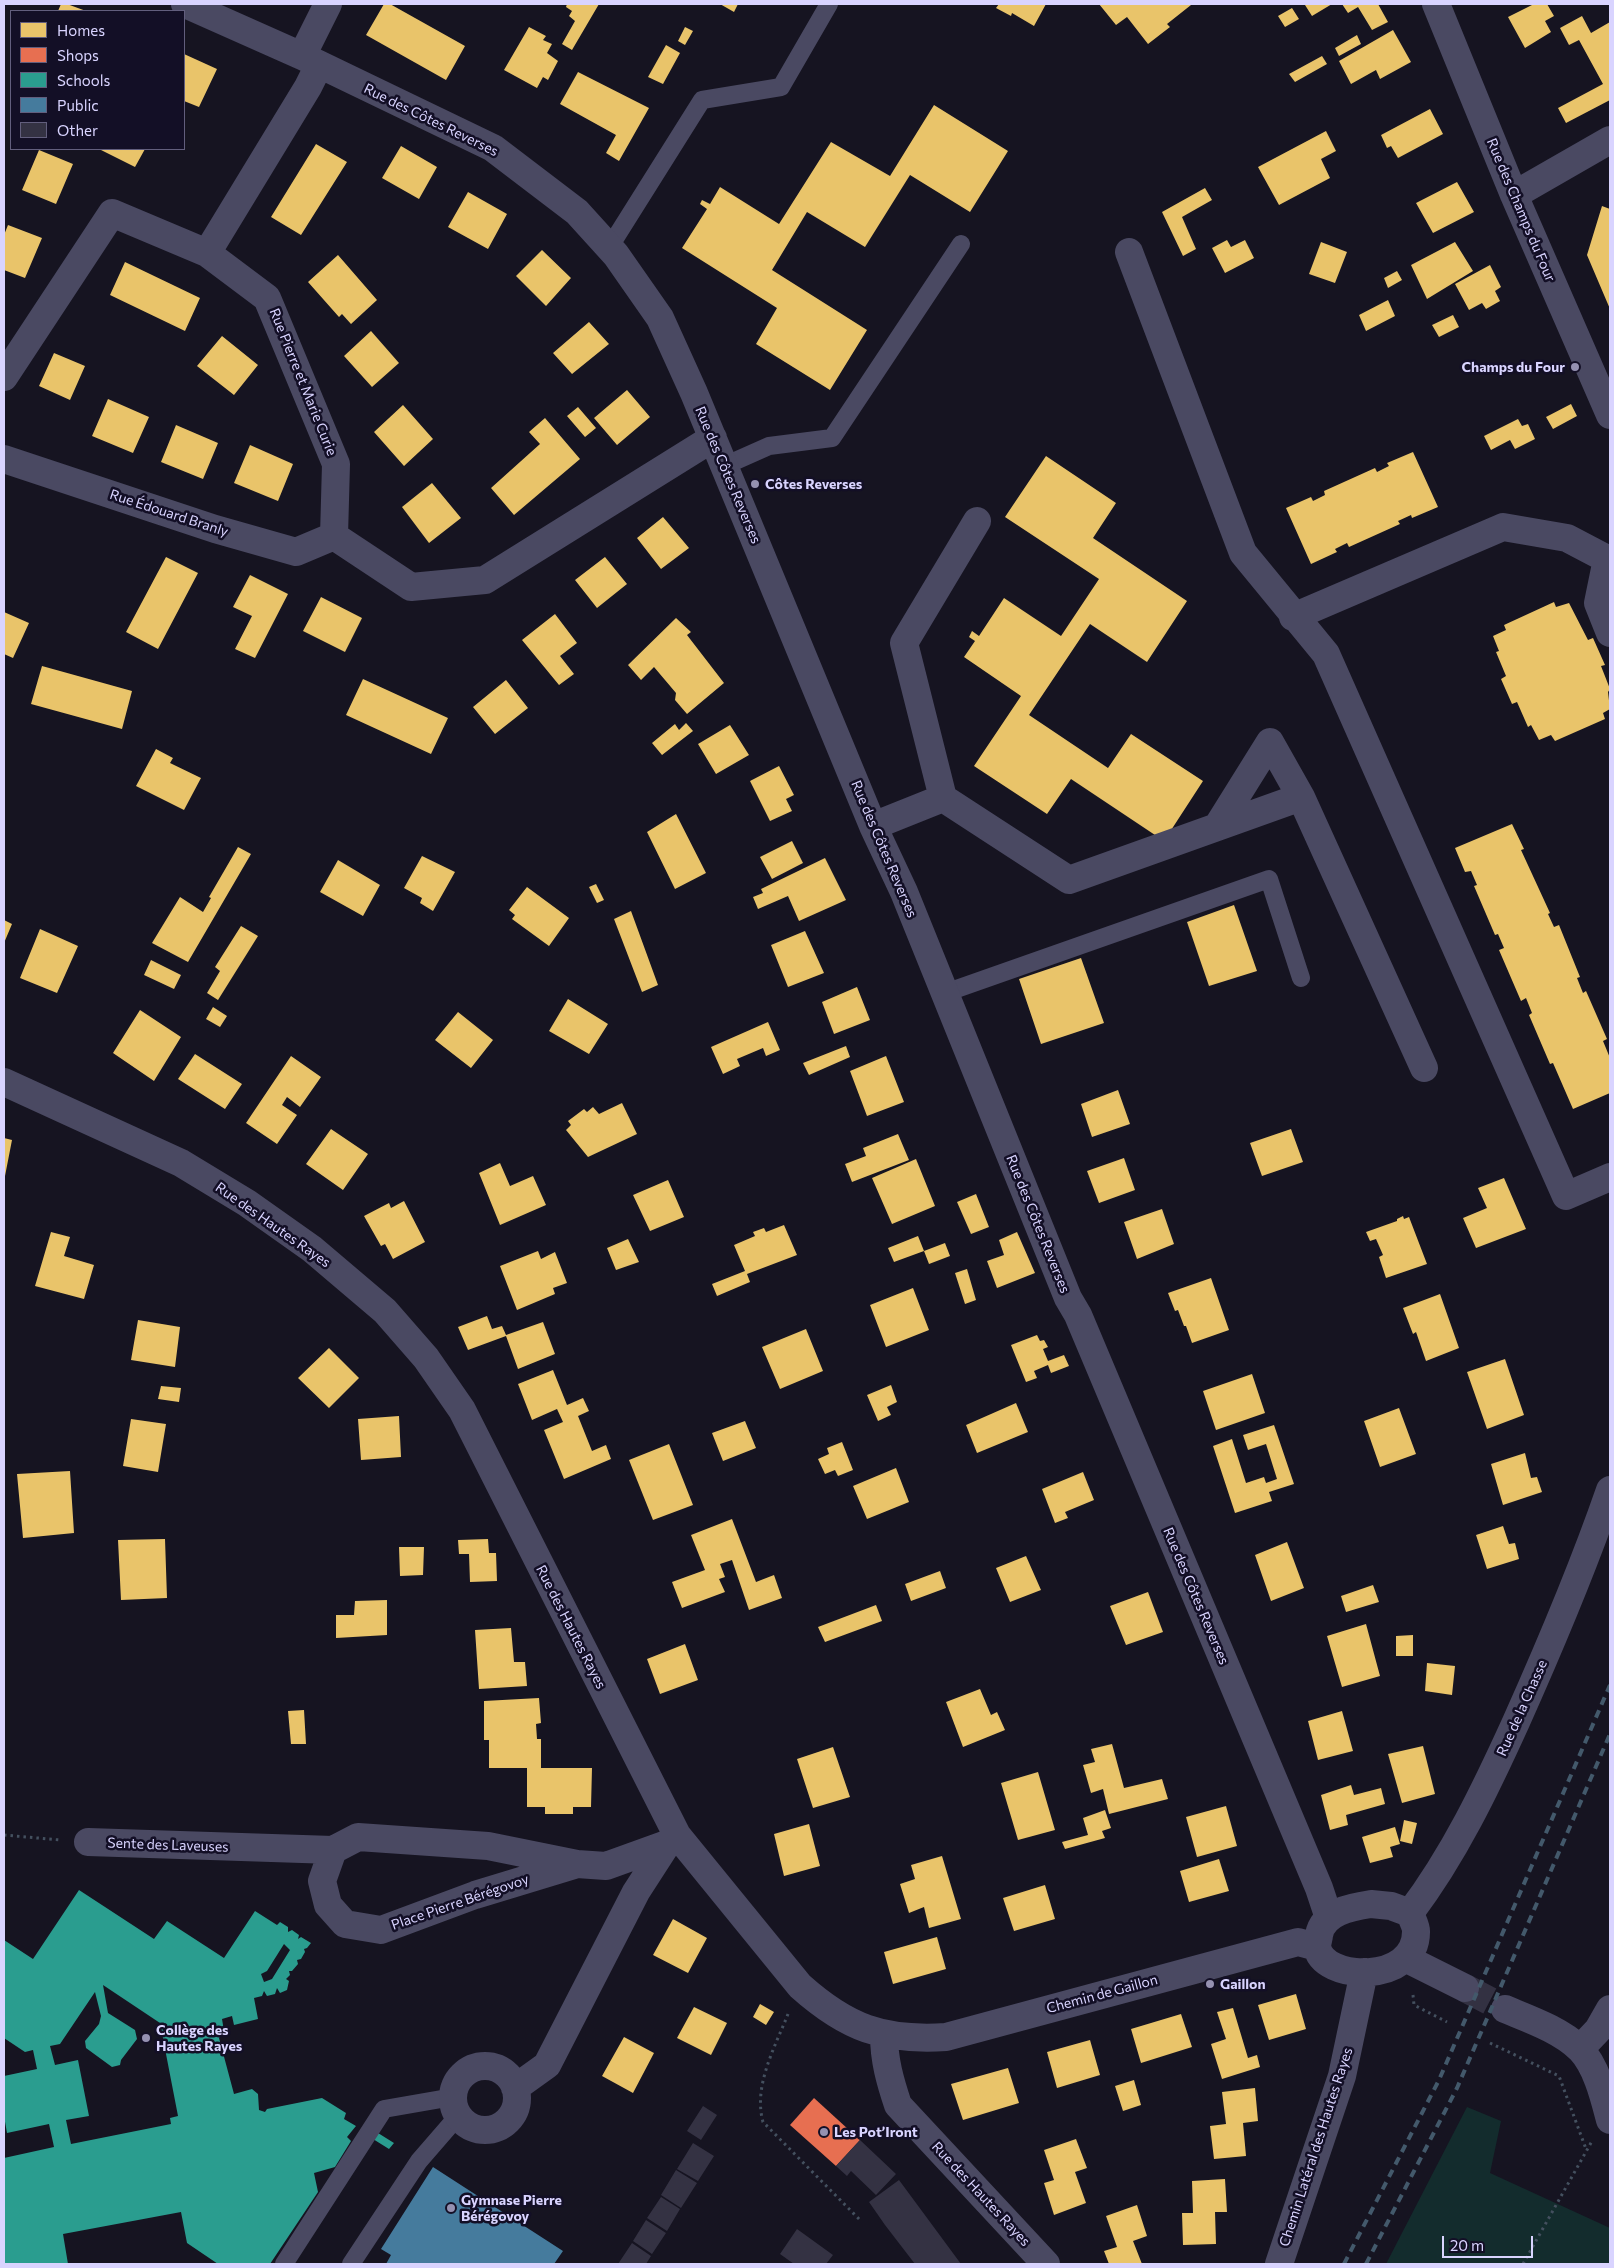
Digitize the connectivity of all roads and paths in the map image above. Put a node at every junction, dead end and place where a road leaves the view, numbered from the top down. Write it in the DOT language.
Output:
graph roads {
  1 [pos="185,4"];
  2 [pos="328,4"];
  3 [pos="829,4"];
  4 [pos="1436,4"];
  5 [pos="311,60"];
  6 [pos="1610,140"];
  7 [pos="1514,194"];
  8 [pos="961,244"];
  9 [pos="609,248"];
  10 [pos="1129,252"];
  11 [pos="207,253"];
  12 [pos="4,377"];
  13 [pos="1610,415"];
  14 [pos="713,438"];
  15 [pos="4,459"];
  16 [pos="724,466"];
  17 [pos="977,521"];
  18 [pos="334,536"];
  19 [pos="1608,558"];
  20 [pos="1293,617"];
  21 [pos="1610,634"];
  22 [pos="1301,797"];
  23 [pos="943,798"];
  24 [pos="874,826"];
  25 [pos="1217,827"];
  26 [pos="1301,978"];
  27 [pos="945,993"];
  28 [pos="1424,1068"];
  29 [pos="4,1082"];
  30 [pos="1610,1177"];
  31 [pos="1610,1490"];
  32 [pos="4,1835"];
  33 [pos="672,1840"];
  34 [pos="88,1842"];
  35 [pos="333,1850"];
  36 [pos="577,1864"];
  37 [pos="1410,1913"];
  38 [pos="1329,1918"];
  39 [pos="1317,1947"];
  40 [pos="1407,1959"];
  41 [pos="1364,1972"];
  42 [pos="800,1986"];
  43 [pos="1465,1988"];
  44 [pos="1505,2009"];
  45 [pos="1610,2009"];
  46 [pos="884,2035"];
  47 [pos="1490,2043"];
  48 [pos="1580,2050"];
  49 [pos="515,2088"];
  50 [pos="455,2106"];
  51 [pos="1610,2118"];
  52 [pos="1586,2150"];
  53 [pos="860,2220"];
  54 [pos="284,2264"];
  55 [pos="351,2264"];
  56 [pos="1046,2264"];
  57 [pos="1279,2264"];
  58 [pos="1523,2264"];
  1 -- 5 [label="street, Rue des Côtes Reverses"];
  2 -- 5 [label="street"];
  3 -- 9 [label="lane"];
  4 -- 7 [label="street, Rue des Champs du Four"];
  5 -- 9 [label="street, Rue des Côtes Reverses"];
  5 -- 11 [label="street"];
  6 -- 7 [label="street"];
  7 -- 13 [label="street, Rue des Champs du Four"];
  8 -- 16 [label="lane"];
  9 -- 14 [label="street, Rue des Côtes Reverses"];
  10 -- 20 [label="street"];
  11 -- 12 [label="street"];
  11 -- 18 [label="street, Rue Pierre et Marie Curie"];
  14 -- 16 [label="street, Rue des Côtes Reverses"];
  14 -- 18 [label="street"];
  15 -- 18 [label="street, Rue Édouard Branly"];
  16 -- 24 [label="street, Rue des Côtes Reverses"];
  17 -- 23 [label="street"];
  19 -- 20 [label="street"];
  19 -- 21 [label="street"];
  20 -- 30 [label="street"];
  22 -- 25 [label="street"];
  22 -- 25 [label="street"];
  22 -- 28 [label="street"];
  23 -- 24 [label="street"];
  23 -- 25 [label="street"];
  24 -- 27 [label="street, Rue des Côtes Reverses"];
  26 -- 27 [label="lane"];
  27 -- 38 [label="street, Rue des Côtes Reverses"];
  29 -- 33 [label="street, Rue des Hautes Rayes"];
  31 -- 37 [label="street, Rue de la Chasse"];
  32 -- 34 [label="path, Sente des Laveuses"];
  33 -- 36 [label="street, Place Pierre Bérégovoy"];
  33 -- 42 [label="street, Rue des Hautes Rayes"];
  33 -- 49 [label="street"];
  34 -- 35 [label="street, Sente des Laveuses"];
  35 -- 36 [label="street, Place Pierre Bérégovoy"];
  35 -- 36 [label="street, Place Pierre Bérégovoy"];
  37 -- 38 [label="street"];
  37 -- 40 [label="street"];
  38 -- 39 [label="street"];
  39 -- 41 [label="street"];
  39 -- 46 [label="street, Chemin de Gaillon"];
  40 -- 41 [label="street"];
  40 -- 43 [label="street"];
  41 -- 57 [label="street, Chemin Latéral des Hautes Rayes"];
  42 -- 46 [label="street, Rue des Hautes Rayes"];
  42 -- 53 [label="path"];
  44 -- 48 [label="street"];
  45 -- 48 [label="street"];
  46 -- 56 [label="street, Rue des Hautes Rayes"];
  47 -- 52 [label="path"];
  48 -- 51 [label="street"];
  49 -- 50 [label="street"];
  49 -- 50 [label="street"];
  50 -- 54 [label="lane"];
  50 -- 55 [label="lane"];
  51 -- 52 [label="path"];
  52 -- 58 [label="path"];
}
